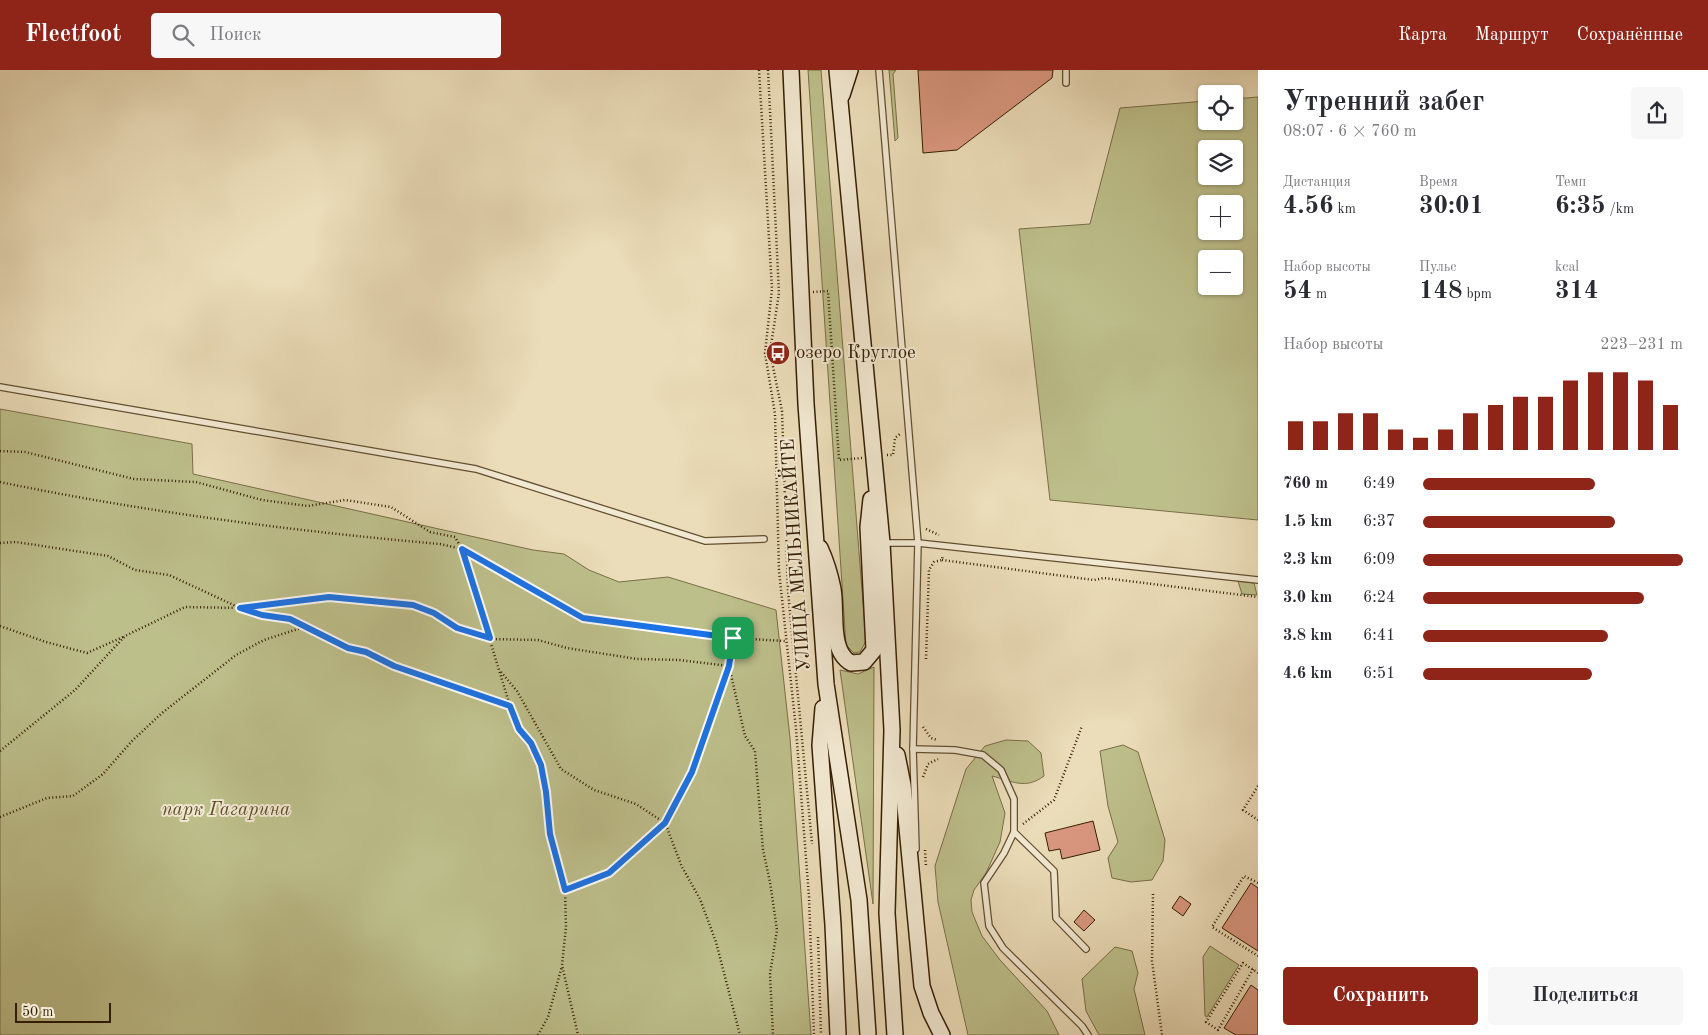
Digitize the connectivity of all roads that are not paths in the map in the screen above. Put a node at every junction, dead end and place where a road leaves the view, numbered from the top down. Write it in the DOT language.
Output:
graph roads {
  1 [pos="791,70"];
  2 [pos="837,70"];
  3 [pos="850,70"];
  4 [pos="878,70"];
  5 [pos="1066,70"];
  6 [pos="1066,83"];
  7 [pos="840,101"];
  8 [pos="0,387"];
  9 [pos="874,473"];
  10 [pos="815,537"];
  11 [pos="764,539"];
  12 [pos="882,543"];
  13 [pos="918,544"];
  14 [pos="1258,580"];
  15 [pos="826,684"];
  16 [pos="892,730"];
  17 [pos="914,749"];
  18 [pos="1014,832"];
  19 [pos="916,914"];
  20 [pos="1086,949"];
  21 [pos="838,1035"];
  22 [pos="868,1035"];
  23 [pos="895,1035"];
  24 [pos="942,1035"];
  25 [pos="1088,1035"];
  1 -- 10 [label="main road, УЛИЦА МЕЛЬНИКАЙТЕ"];
  2 -- 7 [label="main road"];
  3 -- 7 [label="main road"];
  4 -- 13 [label="lane"];
  5 -- 6 [label="lane"];
  7 -- 9 [label="main road"];
  8 -- 11 [label="lane"];
  9 -- 10 [label="main road"];
  9 -- 12 [label="main road"];
  10 -- 15 [label="main road, УЛИЦА МЕЛЬНИКАЙТЕ"];
  12 -- 13 [label="lane"];
  12 -- 16 [label="main road"];
  13 -- 14 [label="lane"];
  13 -- 17 [label="lane"];
  15 -- 21 [label="main road"];
  15 -- 22 [label="main road, УЛИЦА МЕЛЬНИКАЙТЕ"];
  16 -- 19 [label="main road"];
  16 -- 23 [label="main road"];
  17 -- 18 [label="lane"];
  17 -- 19 [label="lane"];
  18 -- 20 [label="lane"];
  18 -- 25 [label="lane"];
  19 -- 24 [label="main road"];
}
